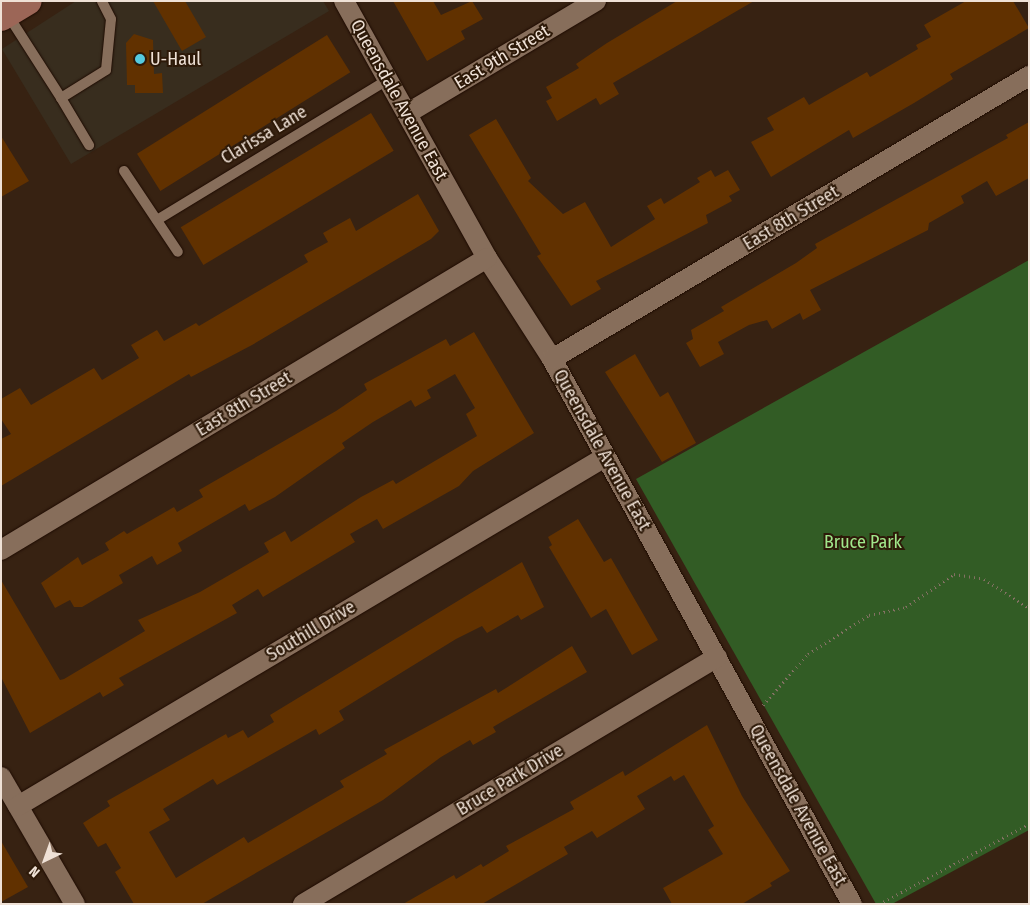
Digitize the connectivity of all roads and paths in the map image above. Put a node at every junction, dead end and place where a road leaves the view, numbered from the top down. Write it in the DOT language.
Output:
graph roads {
  1 [pos="102,1"];
  2 [pos="344,1"];
  3 [pos="596,1"];
  4 [pos="9,9"];
  5 [pos="1029,76"];
  6 [pos="388,79"];
  7 [pos="61,98"];
  8 [pos="408,113"];
  9 [pos="89,145"];
  10 [pos="124,171"];
  11 [pos="157,220"];
  12 [pos="178,252"];
  13 [pos="487,258"];
  14 [pos="552,360"];
  15 [pos="605,457"];
  16 [pos="1,550"];
  17 [pos="1029,608"];
  18 [pos="717,657"];
  19 [pos="762,706"];
  20 [pos="1,777"];
  21 [pos="18,806"];
  22 [pos="1029,824"];
  23 [pos="846,902"];
  24 [pos="75,904"];
  25 [pos="303,904"];
  26 [pos="879,904"];
  1 -- 7 [label="lane"];
  2 -- 6 [label="street, Queensdale Avenue East"];
  3 -- 8 [label="street, East 9th Street"];
  4 -- 7 [label="lane"];
  5 -- 14 [label="street, East 8th Street"];
  6 -- 8 [label="street, Queensdale Avenue East"];
  6 -- 11 [label="lane, Clarissa Lane"];
  7 -- 9 [label="lane"];
  8 -- 13 [label="street, Queensdale Avenue East"];
  10 -- 11 [label="lane"];
  11 -- 12 [label="lane"];
  13 -- 14 [label="street, Queensdale Avenue East"];
  13 -- 16 [label="street, East 8th Street"];
  14 -- 15 [label="street, Queensdale Avenue East"];
  15 -- 18 [label="street, Queensdale Avenue East"];
  15 -- 21 [label="street, Southill Drive"];
  17 -- 19 [label="path"];
  18 -- 23 [label="street, Queensdale Avenue East"];
  18 -- 25 [label="street, Bruce Park Drive"];
  20 -- 21 [label="street"];
  21 -- 24 [label="street"];
  22 -- 26 [label="path"];
}
